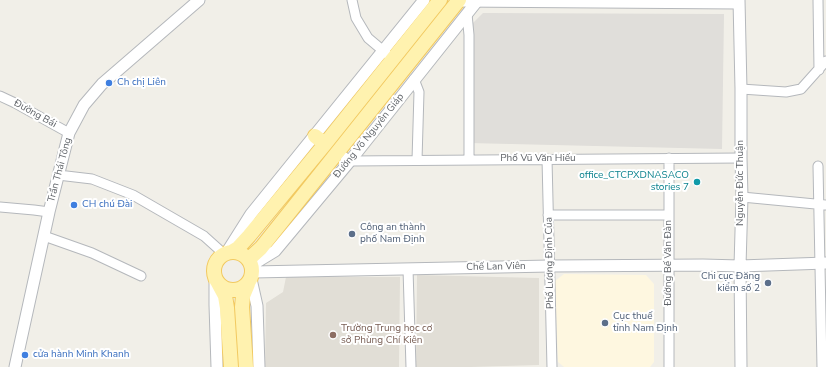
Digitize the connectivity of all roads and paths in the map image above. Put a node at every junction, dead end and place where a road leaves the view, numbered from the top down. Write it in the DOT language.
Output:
graph roads {
  1 [pos="199,0"];
  2 [pos="352,0"];
  3 [pos="424,0"];
  4 [pos="440,0"];
  5 [pos="818,0"];
  6 [pos="458,1"];
  7 [pos="477,1"];
  8 [pos="739,2"];
  9 [pos="467,14"];
  10 [pos="388,55"];
  11 [pos="826,60"];
  12 [pos="819,70"];
  13 [pos="414,80"];
  14 [pos="741,89"];
  15 [pos="0,96"];
  16 [pos="69,133"];
  17 [pos="338,152"];
  18 [pos="669,158"];
  19 [pos="740,158"];
  20 [pos="547,159"];
  21 [pos="417,160"];
  22 [pos="469,160"];
  23 [pos="350,161"];
  24 [pos="818,166"];
  25 [pos="58,175"];
  26 [pos="742,197"];
  27 [pos="822,205"];
  28 [pos="0,207"];
  29 [pos="48,212"];
  30 [pos="548,215"];
  31 [pos="669,215"];
  32 [pos="44,236"];
  33 [pos="228,252"];
  34 [pos="823,263"];
  35 [pos="550,266"];
  36 [pos="669,266"];
  37 [pos="740,266"];
  38 [pos="408,269"];
  39 [pos="251,272"];
  40 [pos="141,276"];
  41 [pos="217,280"];
  42 [pos="15,367"];
  43 [pos="216,367"];
  44 [pos="231,367"];
  45 [pos="246,367"];
  46 [pos="259,367"];
  47 [pos="411,367"];
  48 [pos="552,367"];
  49 [pos="669,367"];
  50 [pos="741,367"];
  51 [pos="822,367"];
  1 -- 16 [label="street, Trần Thái Tông"];
  2 -- 10 [label="street"];
  3 -- 10 [label="street"];
  4 -- 10 [label="main road"];
  5 -- 12 [label="street"];
  6 -- 7 [label="street"];
  6 -- 17 [label="main road, Đường Võ Nguyên Giáp"];
  7 -- 8 [label="street"];
  7 -- 9 [label="street, Đường Võ Nguyên Giáp"];
  8 -- 14 [label="street, Nguyễn Đức Thuận"];
  9 -- 13 [label="street, Đường Võ Nguyên Giáp"];
  9 -- 22 [label="street"];
  10 -- 33 [label="main road"];
  11 -- 12 [label="street"];
  12 -- 14 [label="street"];
  13 -- 21 [label="street"];
  13 -- 23 [label="street, Đường Võ Nguyên Giáp"];
  14 -- 19 [label="street, Nguyễn Đức Thuận"];
  15 -- 16 [label="street, Đường Bái"];
  16 -- 25 [label="street, Trần Thái Tông"];
  17 -- 23 [label="street"];
  17 -- 39 [label="main road, Đường Võ Nguyên Giáp"];
  18 -- 19 [label="street, Phố Vũ Văn Hiếu"];
  18 -- 20 [label="street, Phố Vũ Văn Hiếu"];
  18 -- 31 [label="street, Đường Bế Văn Đàn"];
  19 -- 26 [label="street, Nguyễn Đức Thuận"];
  20 -- 22 [label="street, Phố Vũ Văn Hiếu"];
  20 -- 30 [label="street, Phố Lương Định Của"];
  21 -- 22 [label="street, Phố Vũ Văn Hiếu"];
  21 -- 23 [label="street, Phố Vũ Văn Hiếu"];
  23 -- 39 [label="street, Đường Võ Nguyên Giáp"];
  24 -- 27 [label="street"];
  25 -- 29 [label="street, Trần Thái Tông"];
  25 -- 33 [label="street"];
  26 -- 27 [label="street"];
  26 -- 37 [label="street, Nguyễn Đức Thuận"];
  27 -- 34 [label="street"];
  28 -- 29 [label="street"];
  29 -- 32 [label="street, Trần Thái Tông"];
  30 -- 31 [label="street"];
  30 -- 35 [label="street, Phố Lương Định Của"];
  31 -- 36 [label="street, Đường Bế Văn Đàn"];
  32 -- 40 [label="street"];
  32 -- 42 [label="street, Trần Thái Tông"];
  33 -- 39 [label="main road"];
  33 -- 41 [label="main road"];
  34 -- 37 [label="street, Chế Lan Viên"];
  34 -- 51 [label="street"];
  35 -- 36 [label="street, Chế Lan Viên"];
  35 -- 38 [label="street, Chế Lan Viên"];
  35 -- 48 [label="street, Phố Lương Định Của"];
  36 -- 37 [label="street, Chế Lan Viên"];
  36 -- 49 [label="street, Đường Bế Văn Đàn"];
  37 -- 50 [label="street, Nguyễn Đức Thuận"];
  38 -- 39 [label="street, Chế Lan Viên"];
  38 -- 47 [label="street"];
  39 -- 41 [label="main road"];
  39 -- 45 [label="main road, Đường Võ Nguyên Giáp"];
  39 -- 46 [label="street"];
  41 -- 43 [label="street"];
  41 -- 44 [label="main road"];
}
